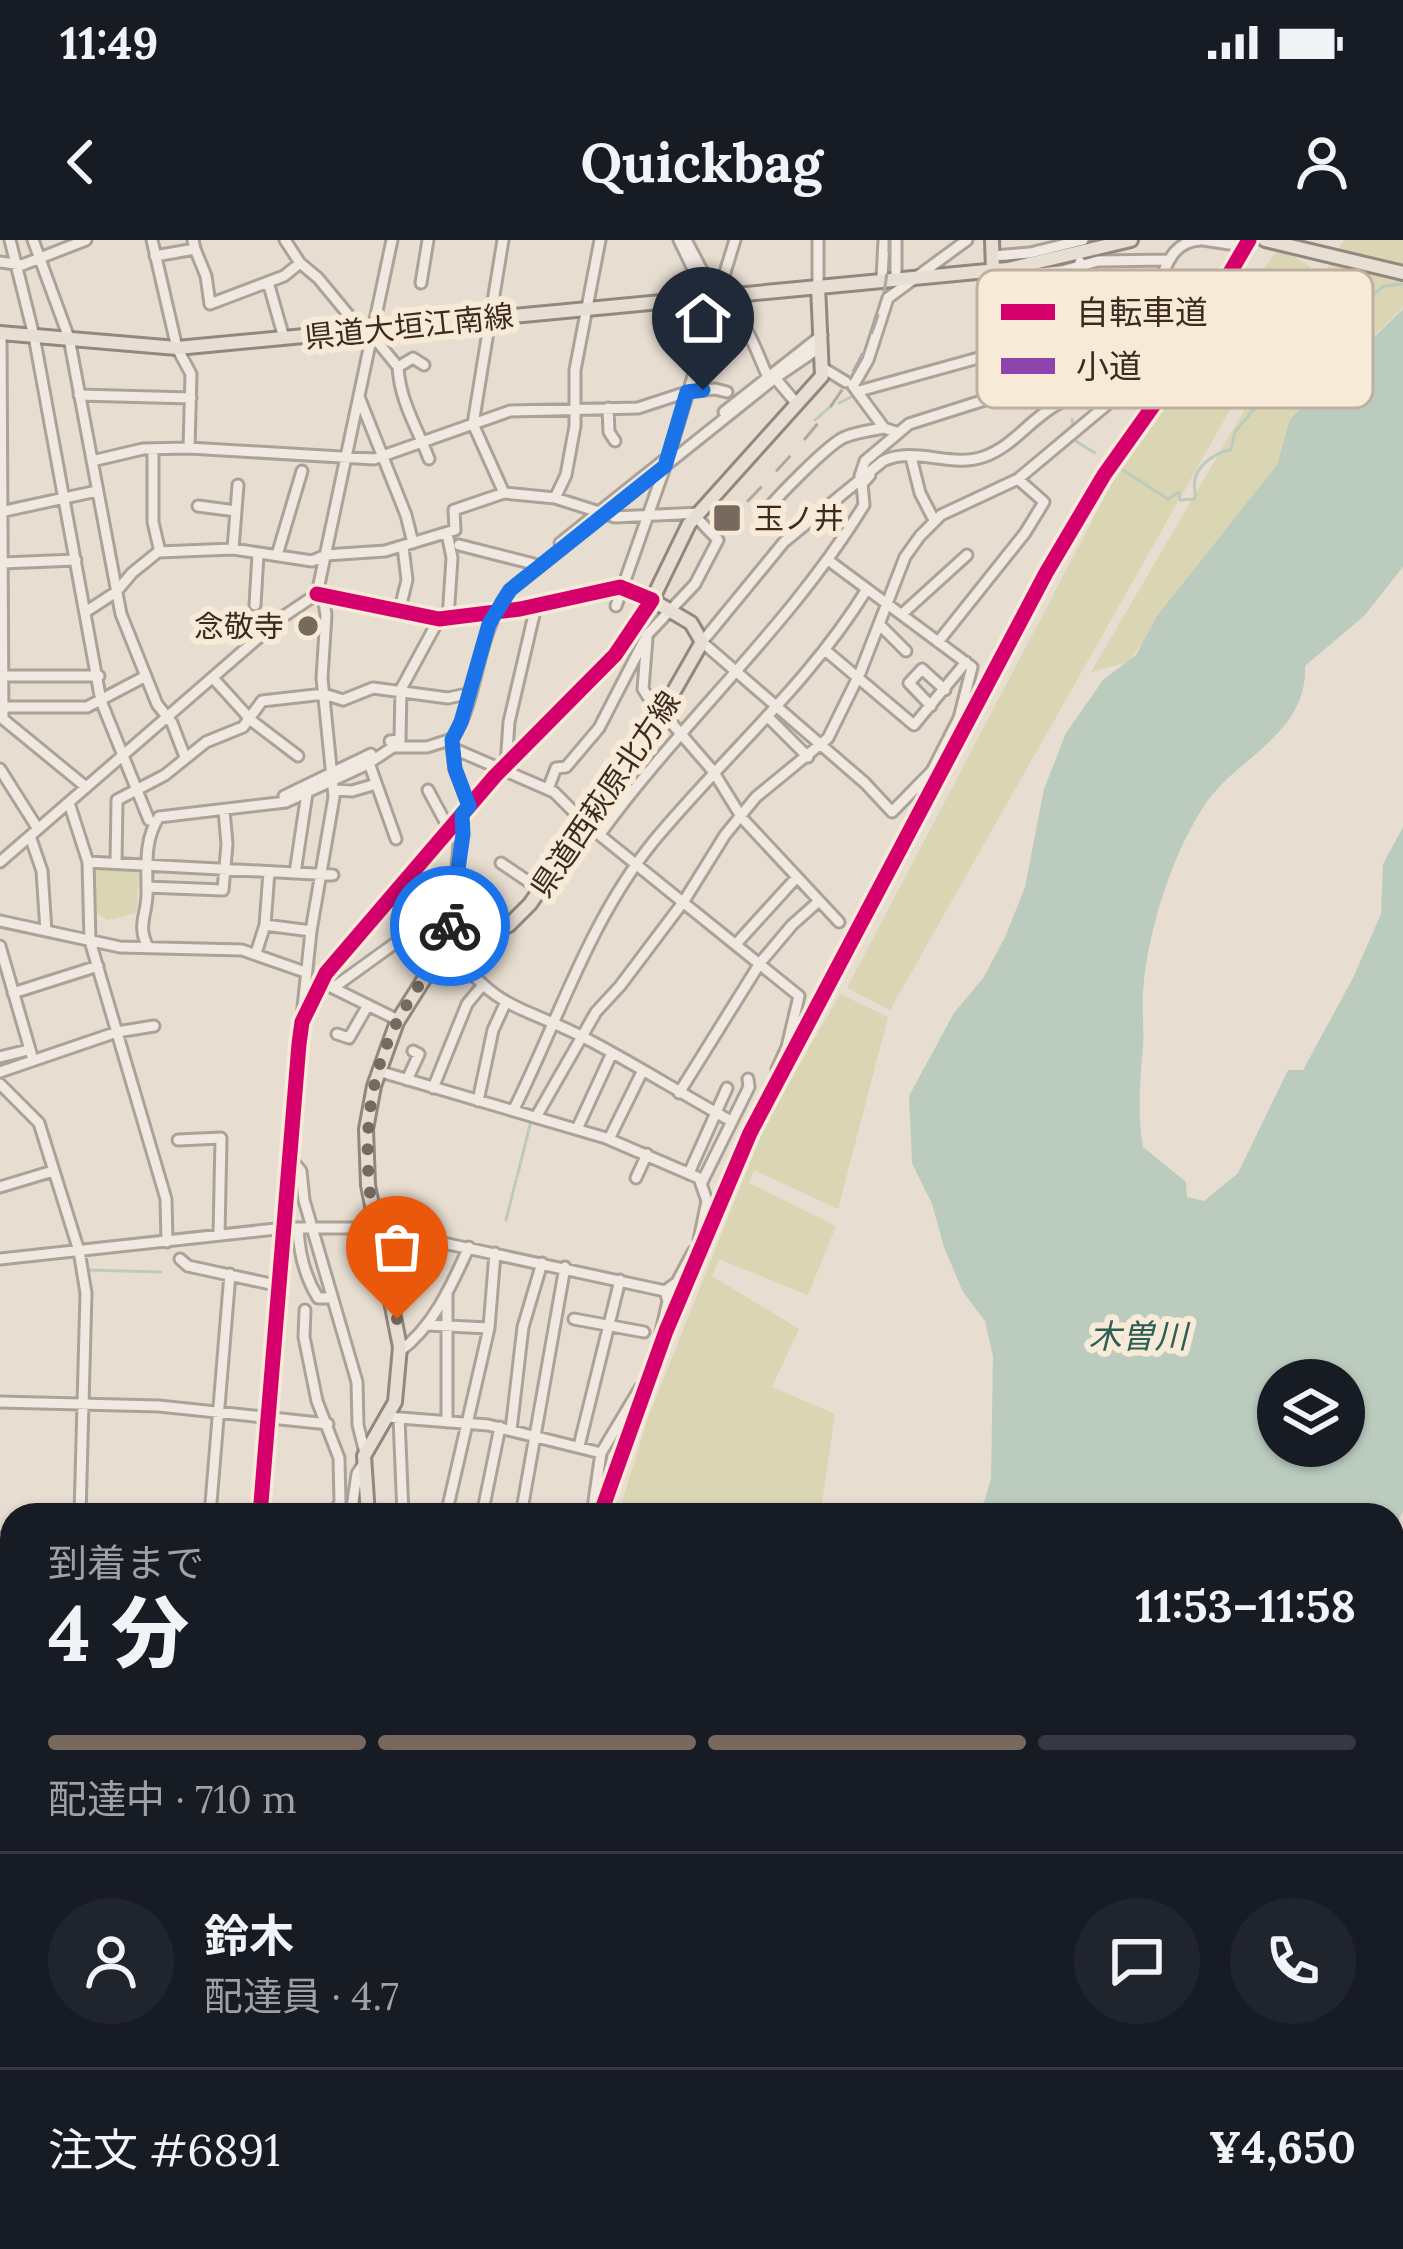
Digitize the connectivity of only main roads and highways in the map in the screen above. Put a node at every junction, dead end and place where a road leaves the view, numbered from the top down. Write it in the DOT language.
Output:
graph roads {
  1 [pos="992,240"];
  2 [pos="1265,240"];
  3 [pos="1127,241"];
  4 [pos="993,268"];
  5 [pos="1403,273"];
  6 [pos="818,286"];
  7 [pos="0,333"];
  8 [pos="367,1503"];
  1 -- 4 [label="main road"];
  2 -- 5 [label="main road"];
  3 -- 4 [label="main road"];
  4 -- 6 [label="main road"];
  6 -- 7 [label="main road, 県道大垣江南線"];
  6 -- 8 [label="main road, 県道西萩原北方線"];
}
